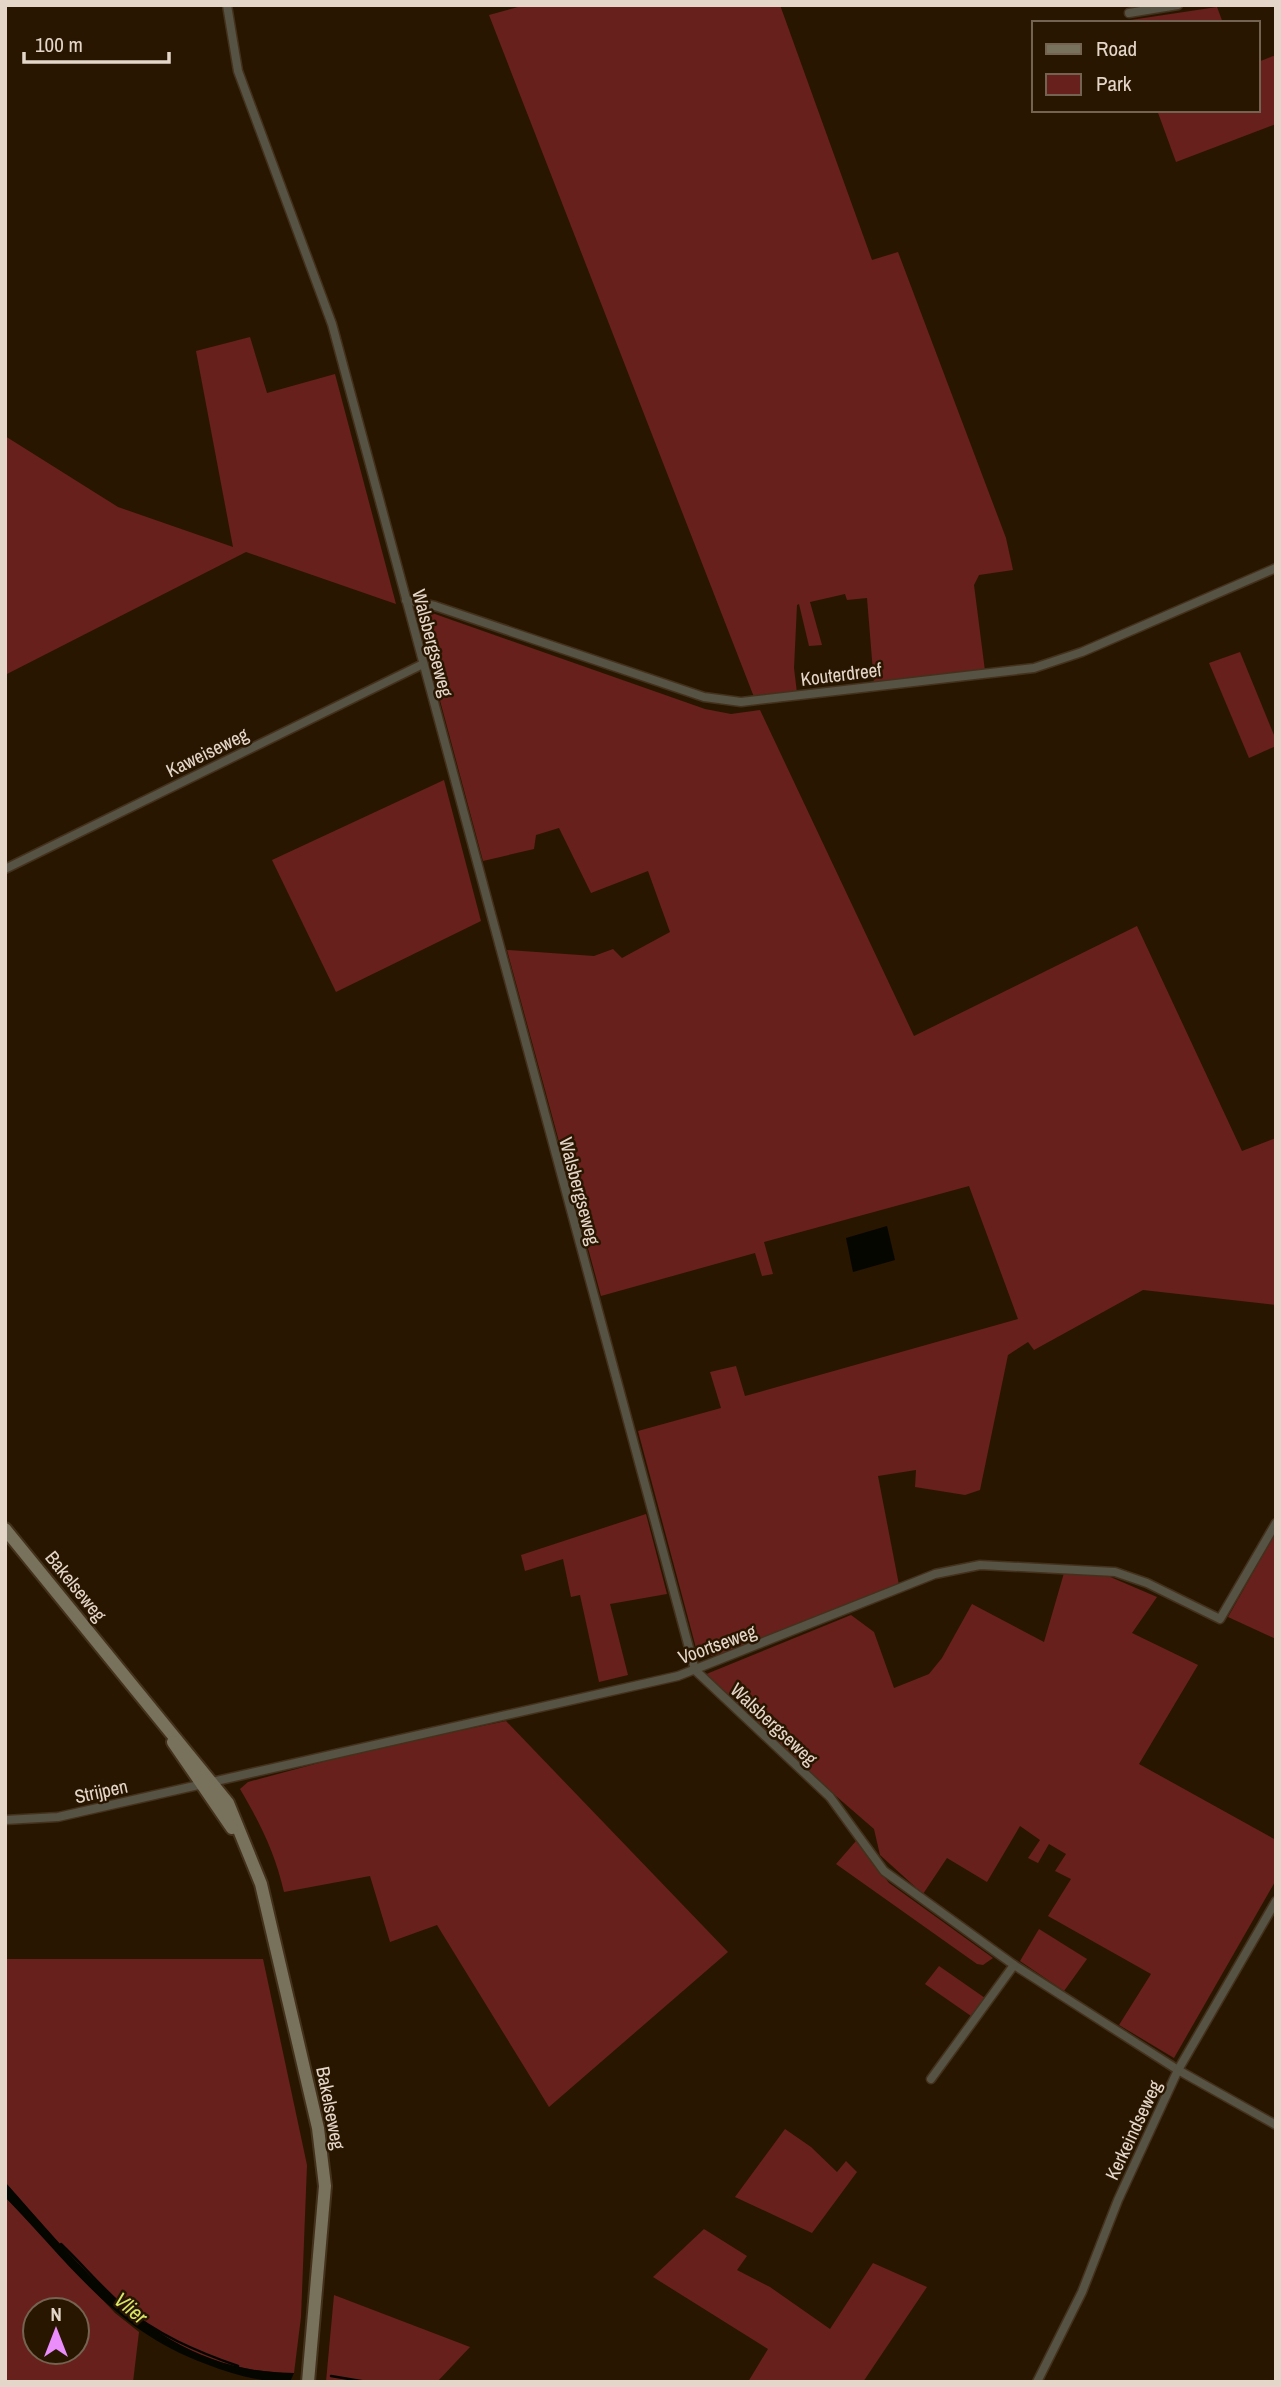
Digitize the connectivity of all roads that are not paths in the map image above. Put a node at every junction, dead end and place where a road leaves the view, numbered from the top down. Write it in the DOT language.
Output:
graph roads {
  1 [pos="227,5"];
  2 [pos="1178,5"];
  3 [pos="1129,13"];
  4 [pos="1276,568"];
  5 [pos="406,600"];
  6 [pos="423,664"];
  7 [pos="5,869"];
  8 [pos="1276,1523"];
  9 [pos="5,1529"];
  10 [pos="695,1670"];
  11 [pos="207,1783"];
  12 [pos="5,1820"];
  13 [pos="1276,1901"];
  14 [pos="1014,1965"];
  15 [pos="1178,2070"];
  16 [pos="931,2079"];
  17 [pos="1276,2125"];
  18 [pos="308,2382"];
  19 [pos="1037,2382"];
  1 -- 5 [label="street, Walsbergseweg"];
  2 -- 3 [label="street"];
  4 -- 5 [label="street, Kouterdreef"];
  5 -- 6 [label="street, Walsbergseweg"];
  6 -- 7 [label="street, Kaweiseweg"];
  6 -- 10 [label="street, Walsbergseweg"];
  8 -- 10 [label="street, Voortseweg"];
  9 -- 11 [label="main road, Bakelseweg"];
  10 -- 11 [label="street, Voortseweg"];
  10 -- 14 [label="street, Walsbergseweg"];
  11 -- 12 [label="street, Strijpen"];
  11 -- 18 [label="main road, Bakelseweg"];
  13 -- 15 [label="street, Kerkeindseweg"];
  14 -- 15 [label="street, Walsbergseweg"];
  14 -- 16 [label="street"];
  15 -- 17 [label="street, Walsbergseweg"];
  15 -- 19 [label="street, Kerkeindseweg"];
}
